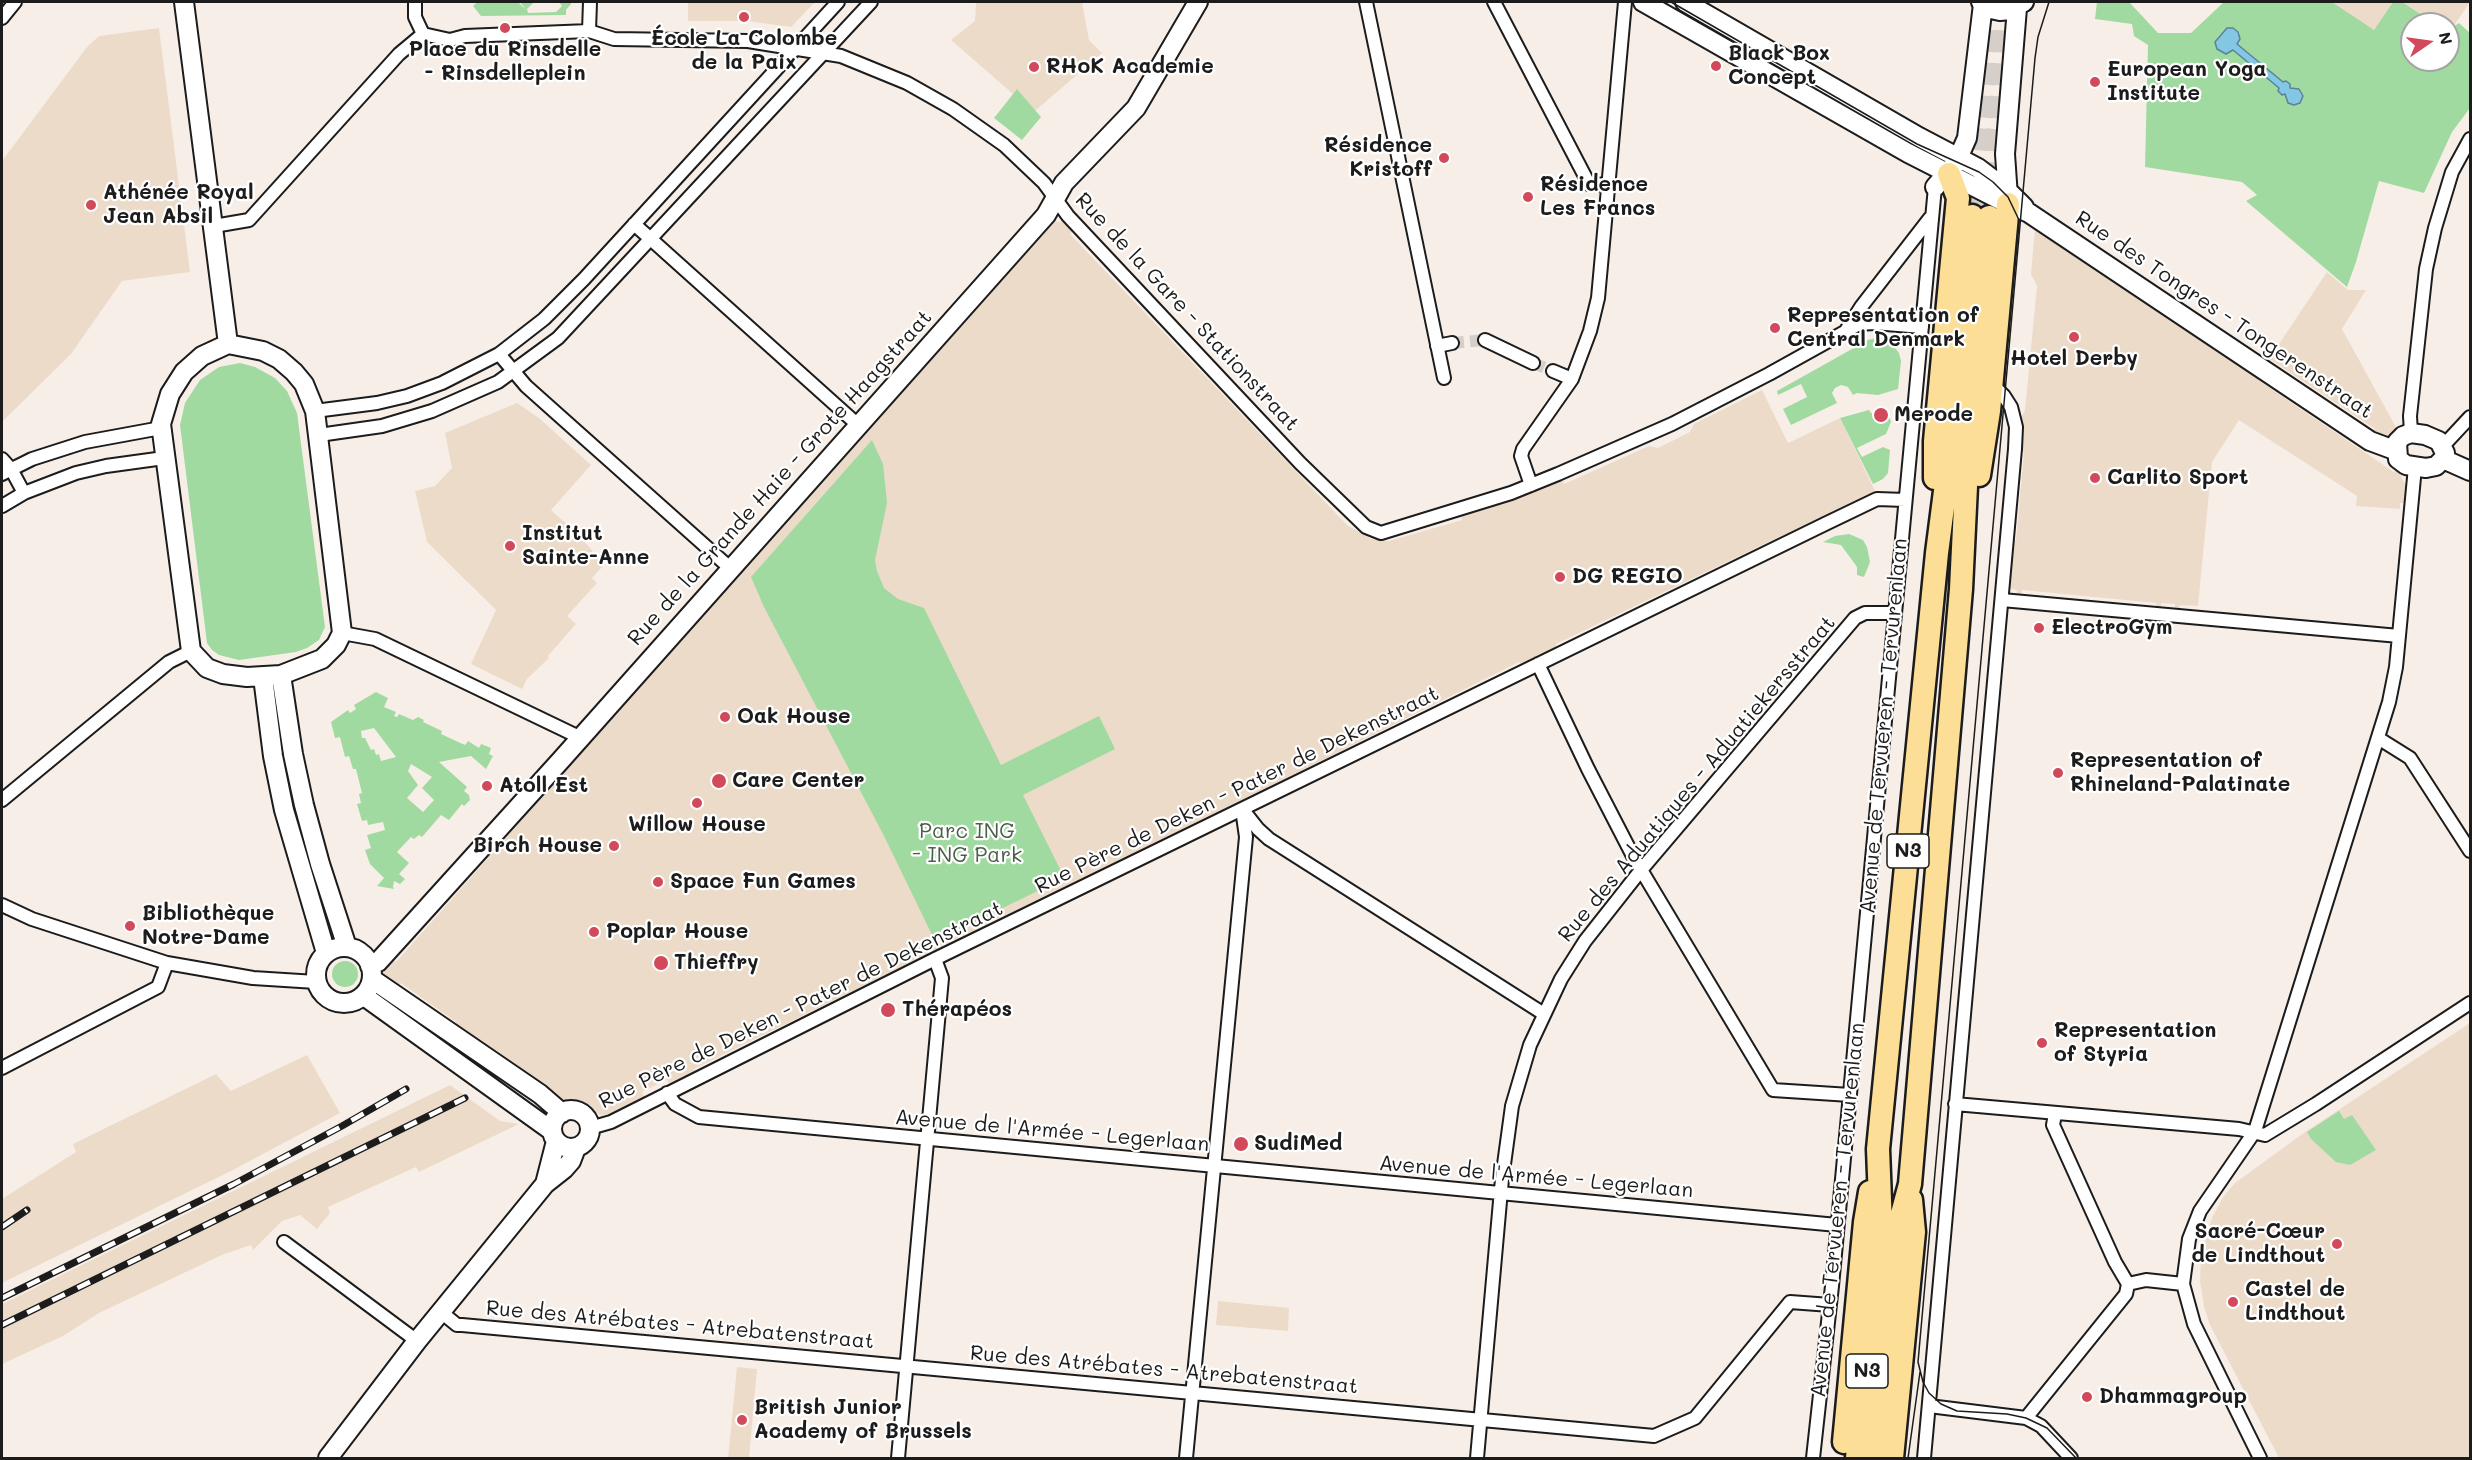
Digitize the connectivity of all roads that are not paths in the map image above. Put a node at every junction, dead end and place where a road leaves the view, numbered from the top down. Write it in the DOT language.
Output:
graph roads {
  1 [pos="15,2"];
  2 [pos="184,2"];
  3 [pos="415,2"];
  4 [pos="590,2"];
  5 [pos="838,2"];
  6 [pos="871,2"];
  7 [pos="1198,2"];
  8 [pos="1366,2"];
  9 [pos="1494,2"];
  10 [pos="1625,2"];
  11 [pos="1643,2"];
  12 [pos="1685,2"];
  13 [pos="1982,3"];
  14 [pos="2021,5"];
  15 [pos="2,18"];
  16 [pos="589,32"];
  17 [pos="423,34"];
  18 [pos="794,48"];
  19 [pos="823,53"];
  20 [pos="2470,139"];
  21 [pos="1947,173"];
  22 [pos="1609,185"];
  23 [pos="1055,199"];
  24 [pos="2017,205"];
  25 [pos="1931,217"];
  26 [pos="634,224"];
  27 [pos="214,226"];
  28 [pos="651,240"];
  29 [pos="1922,327"];
  30 [pos="1847,330"];
  31 [pos="1485,340"];
  32 [pos="1452,343"];
  33 [pos="228,344"];
  34 [pos="1437,346"];
  35 [pos="499,354"];
  36 [pos="1533,363"];
  37 [pos="1553,371"];
  38 [pos="512,372"];
  39 [pos="1444,378"];
  40 [pos="1572,379"];
  41 [pos="1992,384"];
  42 [pos="315,411"];
  43 [pos="2470,417"];
  44 [pos="858,425"];
  45 [pos="161,428"];
  46 [pos="2411,433"];
  47 [pos="319,435"];
  48 [pos="2397,451"];
  49 [pos="2443,453"];
  50 [pos="164,458"];
  51 [pos="2,459"];
  52 [pos="2415,467"];
  53 [pos="6,471"];
  54 [pos="2470,471"];
  55 [pos="1531,485"];
  56 [pos="24,493"];
  57 [pos="1905,500"];
  58 [pos="2,506"];
  59 [pos="1937,554"];
  60 [pos="730,568"];
  61 [pos="1961,589"];
  62 [pos="2002,600"];
  63 [pos="1894,613"];
  64 [pos="342,633"];
  65 [pos="2399,636"];
  66 [pos="191,651"];
  67 [pos="1538,664"];
  68 [pos="281,675"];
  69 [pos="263,677"];
  70 [pos="579,737"];
  71 [pos="2378,738"];
  72 [pos="2,800"];
  73 [pos="1242,809"];
  74 [pos="2470,851"];
  75 [pos="1641,870"];
  76 [pos="2,905"];
  77 [pos="347,947"];
  78 [pos="326,953"];
  79 [pos="935,959"];
  80 [pos="167,963"];
  81 [pos="371,972"];
  82 [pos="316,982"];
  83 [pos="364,996"];
  84 [pos="2470,1003"];
  85 [pos="1544,1014"];
  86 [pos="440,1024"];
  87 [pos="415,1033"];
  88 [pos="2,1068"];
  89 [pos="667,1093"];
  90 [pos="1850,1095"];
  91 [pos="1955,1104"];
  92 [pos="562,1113"];
  93 [pos="2055,1114"];
  94 [pos="590,1128"];
  95 [pos="2255,1131"];
  96 [pos="554,1136"];
  97 [pos="926,1139"];
  98 [pos="576,1148"];
  99 [pos="1878,1149"];
  100 [pos="1215,1166"];
  101 [pos="545,1184"];
  102 [pos="1910,1184"];
  103 [pos="1501,1192"];
  104 [pos="1837,1225"];
  105 [pos="284,1242"];
  106 [pos="2128,1284"];
  107 [pos="2183,1284"];
  108 [pos="1830,1305"];
  109 [pos="441,1312"];
  110 [pos="417,1341"];
  111 [pos="906,1365"];
  112 [pos="1193,1392"];
  113 [pos="1929,1407"];
  114 [pos="1480,1418"];
  115 [pos="2026,1418"];
  116 [pos="328,1458"];
  117 [pos="898,1458"];
  118 [pos="1186,1458"];
  119 [pos="1477,1458"];
  120 [pos="1813,1458"];
  121 [pos="1842,1458"];
  122 [pos="1857,1458"];
  123 [pos="1875,1458"];
  124 [pos="1892,1458"];
  125 [pos="1924,1458"];
  126 [pos="2071,1458"];
  127 [pos="2260,1458"];
  1 -- 15 [label="street"];
  2 -- 27 [label="street"];
  3 -- 17 [label="street"];
  4 -- 16 [label="street"];
  5 -- 18 [label="street"];
  6 -- 19 [label="street"];
  7 -- 23 [label="street, Rue de la Grande Haie - Grote Haagstraat"];
  8 -- 34 [label="street"];
  9 -- 22 [label="street"];
  10 -- 22 [label="street"];
  11 -- 21 [label="street"];
  12 -- 21 [label="street"];
  13 -- 14 [label="street"];
  13 -- 21 [label="street, Avenue de Tervueren - Tervurenlaan"];
  14 -- 24 [label="street"];
  16 -- 17 [label="street"];
  16 -- 18 [label="street, Rue de la Gare - Stationstraat"];
  17 -- 27 [label="street"];
  18 -- 19 [label="street, Rue de la Gare - Stationstraat"];
  18 -- 26 [label="street"];
  19 -- 23 [label="street, Rue de la Gare - Stationstraat"];
  19 -- 28 [label="street"];
  20 -- 46 [label="street"];
  21 -- 24 [label="street, Rue des Tongres - Tongerenstraat"];
  21 -- 25 [label="street, Avenue de Tervueren - Tervurenlaan"];
  21 -- 59 [label="highway"];
  22 -- 40 [label="street"];
  23 -- 44 [label="street, Rue de la Grande Haie - Grote Haagstraat"];
  23 -- 55 [label="street, Rue de la Gare - Stationstraat"];
  24 -- 41 [label="highway"];
  24 -- 48 [label="street, Rue des Tongres - Tongerenstraat"];
  25 -- 29 [label="street, Avenue de Tervueren - Tervurenlaan"];
  25 -- 30 [label="street"];
  26 -- 28 [label="street"];
  26 -- 35 [label="street"];
  27 -- 33 [label="street"];
  28 -- 38 [label="street"];
  28 -- 44 [label="street"];
  29 -- 30 [label="street"];
  29 -- 57 [label="street, Avenue de Tervueren - Tervurenlaan"];
  30 -- 55 [label="street, Rue de la Gare - Stationstraat"];
  31 -- 36 [label="street"];
  32 -- 34 [label="street"];
  33 -- 42 [label="street"];
  33 -- 45 [label="street"];
  34 -- 39 [label="street"];
  35 -- 38 [label="street"];
  35 -- 42 [label="street"];
  37 -- 40 [label="street"];
  38 -- 47 [label="street"];
  38 -- 60 [label="street"];
  40 -- 55 [label="street"];
  41 -- 61 [label="highway"];
  41 -- 62 [label="street"];
  42 -- 47 [label="street"];
  43 -- 49 [label="street"];
  44 -- 60 [label="street, Rue de la Grande Haie - Grote Haagstraat"];
  45 -- 50 [label="street"];
  45 -- 53 [label="street"];
  46 -- 48 [label="street"];
  46 -- 49 [label="street"];
  47 -- 64 [label="street"];
  48 -- 52 [label="street, Rue des Tongres - Tongerenstraat"];
  49 -- 52 [label="street"];
  49 -- 54 [label="street"];
  50 -- 56 [label="street"];
  50 -- 66 [label="street"];
  51 -- 53 [label="street"];
  52 -- 65 [label="street"];
  53 -- 56 [label="street"];
  56 -- 58 [label="street"];
  57 -- 63 [label="street, Avenue de Tervueren - Tervurenlaan"];
  57 -- 67 [label="street, Rue Père de Deken - Pater de Dekenstraat"];
  59 -- 61 [label="highway, Avenue de Tervueren - Tervurenlaan / N3"];
  59 -- 99 [label="highway, Avenue de Tervueren - Tervurenlaan / N3"];
  60 -- 70 [label="street, Rue de la Grande Haie - Grote Haagstraat"];
  61 -- 102 [label="highway, Avenue de Tervueren - Tervurenlaan / N3"];
  62 -- 65 [label="street"];
  62 -- 91 [label="street"];
  63 -- 75 [label="street, Rue des Aduatiques - Aduatiekersstraat"];
  63 -- 90 [label="street, Avenue de Tervueren - Tervurenlaan"];
  64 -- 68 [label="street"];
  64 -- 70 [label="street"];
  65 -- 71 [label="street"];
  66 -- 69 [label="street"];
  66 -- 72 [label="street"];
  67 -- 73 [label="street, Rue Père de Deken - Pater de Dekenstraat"];
  67 -- 75 [label="street"];
  68 -- 69 [label="street"];
  68 -- 77 [label="street"];
  69 -- 78 [label="street"];
  70 -- 81 [label="street, Rue de la Grande Haie - Grote Haagstraat"];
  71 -- 74 [label="street"];
  71 -- 95 [label="street"];
  73 -- 79 [label="street, Rue Père de Deken - Pater de Dekenstraat"];
  73 -- 85 [label="street"];
  73 -- 100 [label="street"];
  75 -- 85 [label="street, Rue des Aduatiques - Aduatiekersstraat"];
  75 -- 90 [label="street"];
  76 -- 80 [label="street"];
  77 -- 78 [label="street"];
  77 -- 81 [label="street"];
  78 -- 82 [label="street"];
  79 -- 89 [label="street, Rue Père de Deken - Pater de Dekenstraat"];
  79 -- 97 [label="street"];
  80 -- 82 [label="street"];
  80 -- 88 [label="street"];
  81 -- 83 [label="street"];
  81 -- 86 [label="street"];
  82 -- 83 [label="street"];
  83 -- 87 [label="street"];
  84 -- 95 [label="street"];
  85 -- 103 [label="street, Rue des Aduatiques - Aduatiekersstraat"];
  86 -- 87 [label="street"];
  86 -- 92 [label="street"];
  87 -- 96 [label="street"];
  89 -- 94 [label="street, Rue Père de Deken - Pater de Dekenstraat"];
  89 -- 97 [label="street, Avenue de l'Armée - Legerlaan"];
  90 -- 104 [label="street, Avenue de Tervueren - Tervurenlaan"];
  91 -- 93 [label="street"];
  91 -- 113 [label="street"];
  92 -- 94 [label="street"];
  92 -- 96 [label="street"];
  93 -- 95 [label="street"];
  93 -- 106 [label="street"];
  94 -- 98 [label="street"];
  95 -- 107 [label="street"];
  96 -- 98 [label="street"];
  96 -- 101 [label="street"];
  97 -- 100 [label="street, Avenue de l'Armée - Legerlaan"];
  97 -- 111 [label="street"];
  98 -- 101 [label="street"];
  99 -- 121 [label="highway"];
  99 -- 122 [label="highway, Avenue de Tervueren - Tervurenlaan / N3"];
  100 -- 103 [label="street, Avenue de l'Armée - Legerlaan"];
  100 -- 112 [label="street"];
  101 -- 109 [label="street"];
  102 -- 123 [label="highway, Avenue de Tervueren - Tervurenlaan / N3"];
  102 -- 124 [label="highway"];
  103 -- 104 [label="street, Avenue de l'Armée - Legerlaan"];
  103 -- 114 [label="street, Rue des Aduatiques - Aduatiekersstraat"];
  104 -- 108 [label="street, Avenue de Tervueren - Tervurenlaan"];
  105 -- 110 [label="street"];
  106 -- 107 [label="street"];
  106 -- 115 [label="street"];
  107 -- 127 [label="street"];
  108 -- 114 [label="street, Rue des Atrébates - Atrebatenstraat"];
  108 -- 120 [label="street, Avenue de Tervueren - Tervurenlaan"];
  109 -- 110 [label="street"];
  109 -- 111 [label="street, Rue des Atrébates - Atrebatenstraat"];
  110 -- 116 [label="street"];
  111 -- 112 [label="street, Rue des Atrébates - Atrebatenstraat"];
  111 -- 117 [label="street"];
  112 -- 114 [label="street, Rue des Atrébates - Atrebatenstraat"];
  112 -- 118 [label="street"];
  113 -- 115 [label="street"];
  113 -- 125 [label="street"];
  114 -- 119 [label="street, Rue des Aduatiques - Aduatiekersstraat"];
  115 -- 126 [label="street"];
}
